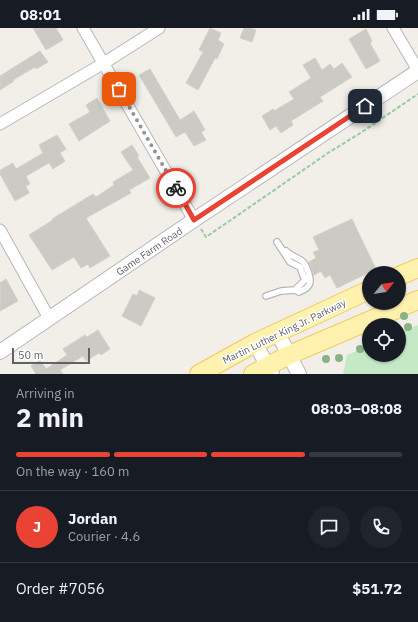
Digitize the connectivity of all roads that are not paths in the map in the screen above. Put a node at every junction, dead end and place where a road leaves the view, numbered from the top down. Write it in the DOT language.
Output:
graph roads {
  1 [pos="83,28"];
  2 [pos="159,28"];
  3 [pos="393,28"];
  4 [pos="104,63"];
  5 [pos="418,71"];
  6 [pos="0,124"];
  7 [pos="194,220"];
  8 [pos="0,230"];
  9 [pos="277,242"];
  10 [pos="418,268"];
  11 [pos="406,273"];
  12 [pos="362,293"];
  13 [pos="266,296"];
  14 [pos="418,300"];
  15 [pos="49,318"];
  16 [pos="277,332"];
  17 [pos="255,343"];
  18 [pos="0,352"];
  19 [pos="289,355"];
  20 [pos="264,371"];
  21 [pos="199,374"];
  22 [pos="299,374"];
  1 -- 4 [label="street"];
  2 -- 4 [label="street"];
  3 -- 5 [label="street"];
  4 -- 6 [label="street"];
  4 -- 7 [label="street"];
  5 -- 7 [label="street, Game Farm Road"];
  7 -- 15 [label="street, Game Farm Road"];
  8 -- 15 [label="street"];
  9 -- 13 [label="lane"];
  10 -- 11 [label="main road"];
  12 -- 16 [label="main road, Martin Luther King Jr. Parkway"];
  14 -- 19 [label="main road"];
  15 -- 18 [label="street, Game Farm Road"];
  16 -- 17 [label="main road, Martin Luther King Jr. Parkway"];
  16 -- 19 [label="street"];
  17 -- 20 [label="street"];
  17 -- 21 [label="main road, Martin Luther King Jr. Parkway"];
  19 -- 20 [label="main road"];
  19 -- 22 [label="street"];
}
